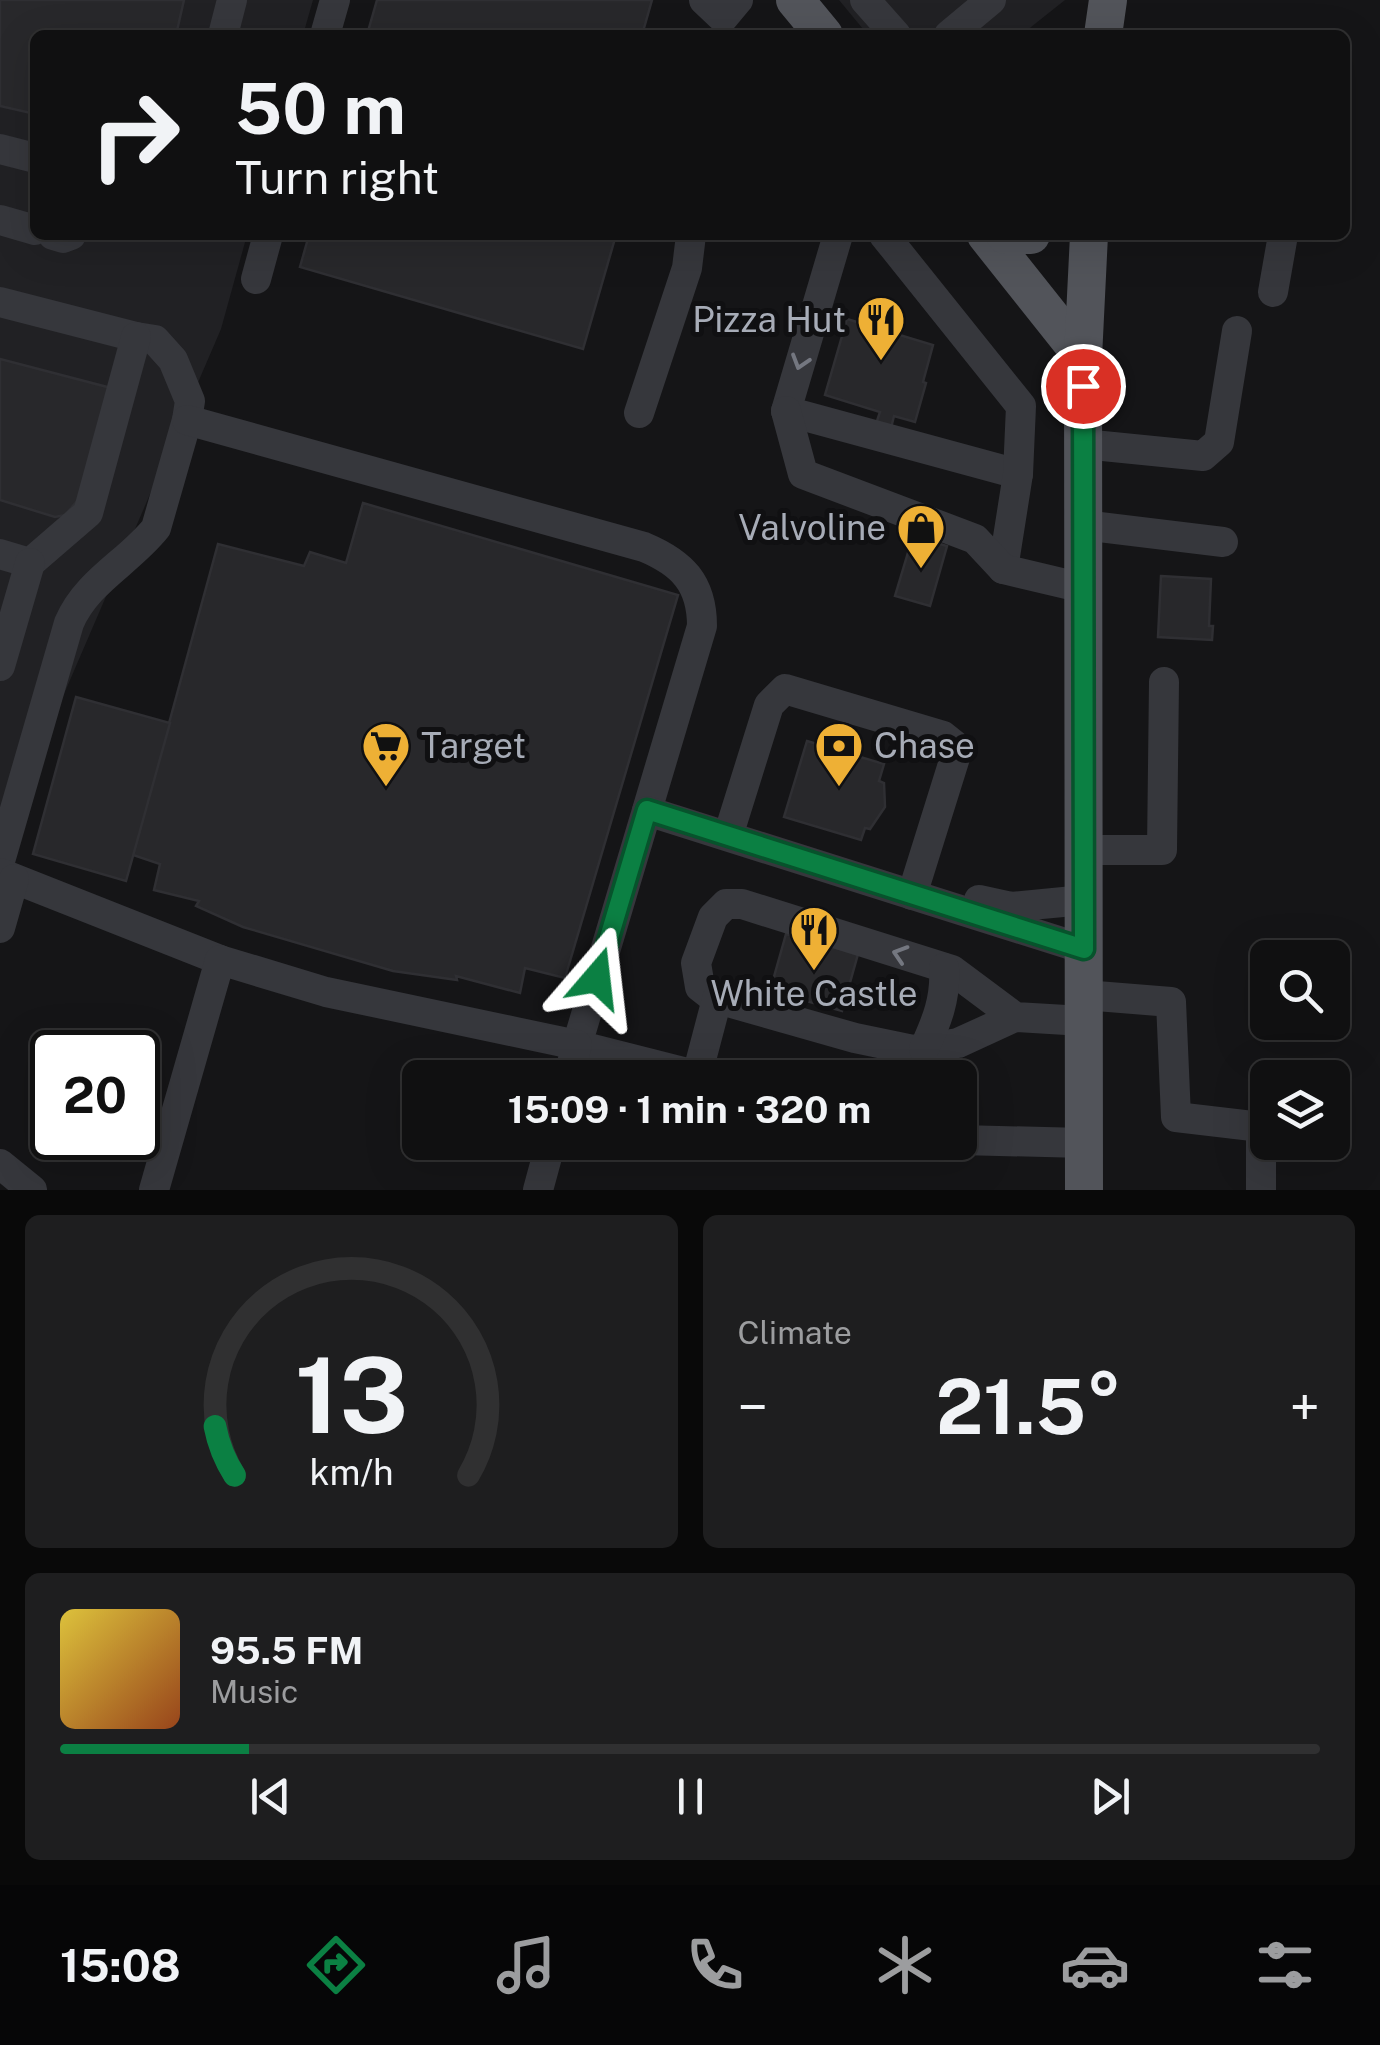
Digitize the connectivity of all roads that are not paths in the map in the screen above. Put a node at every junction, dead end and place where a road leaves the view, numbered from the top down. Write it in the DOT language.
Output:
graph roads {
  1 [pos="232,0"];
  2 [pos="335,0"];
  3 [pos="795,0"];
  4 [pos="865,0"];
  5 [pos="990,0"];
  6 [pos="1108,0"];
  7 [pos="225,30"];
  8 [pos="326,30"];
  9 [pos="820,30"];
  10 [pos="892,30"];
  11 [pos="955,30"];
  12 [pos="1104,30"];
  13 [pos="0,149"];
  14 [pos="30,157"];
  15 [pos="0,220"];
  16 [pos="30,229"];
  17 [pos="267,240"];
  18 [pos="690,240"];
  19 [pos="837,240"];
  20 [pos="888,240"];
  21 [pos="990,240"];
  22 [pos="1088,240"];
  23 [pos="1282,240"];
  24 [pos="256,279"];
  25 [pos="1273,292"];
  26 [pos="0,302"];
  27 [pos="1237,331"];
  28 [pos="136,338"];
  29 [pos="1083,357"];
  30 [pos="786,411"];
  31 [pos="639,413"];
  32 [pos="187,420"];
  33 [pos="1083,444"];
  34 [pos="1018,474"];
  35 [pos="1083,525"];
  36 [pos="1224,542"];
  37 [pos="0,554"];
  38 [pos="30,563"];
  39 [pos="1003,568"];
  40 [pos="1083,588"];
  41 [pos="0,666"];
  42 [pos="1164,682"];
  43 [pos="647,810"];
  44 [pos="728,836"];
  45 [pos="1084,850"];
  46 [pos="5,871"];
  47 [pos="912,895"];
  48 [pos="1084,900"];
  49 [pos="0,928"];
  50 [pos="1084,949"];
  51 [pos="220,960"];
  52 [pos="944,968"];
  53 [pos="717,999"];
  54 [pos="1083,1008"];
  55 [pos="1015,1017"];
  56 [pos="577,1046"];
  57 [pos="924,1048"];
  58 [pos="573,1060"];
  59 [pos="635,1060"];
  60 [pos="705,1060"];
  61 [pos="977,1140"];
  62 [pos="1084,1143"];
  63 [pos="546,1160"];
  64 [pos="0,1164"];
  65 [pos="32,1190"];
  66 [pos="154,1190"];
  67 [pos="538,1190"];
  68 [pos="1084,1190"];
  69 [pos="1260,1190"];
  1 -- 7 [label="street"];
  2 -- 8 [label="street"];
  3 -- 9 [label="main road"];
  4 -- 10 [label="street"];
  5 -- 11 [label="street"];
  6 -- 12 [label="main road"];
  13 -- 14 [label="street"];
  15 -- 16 [label="street"];
  17 -- 24 [label="street"];
  18 -- 31 [label="street"];
  19 -- 30 [label="street, one-way"];
  20 -- 34 [label="street"];
  21 -- 29 [label="main road"];
  22 -- 29 [label="main road"];
  23 -- 25 [label="street"];
  26 -- 28 [label="street"];
  27 -- 33 [label="street"];
  28 -- 32 [label="street"];
  28 -- 38 [label="street"];
  29 -- 33 [label="main road"];
  30 -- 34 [label="street"];
  30 -- 39 [label="street"];
  32 -- 43 [label="street"];
  32 -- 46 [label="street"];
  33 -- 35 [label="main road"];
  34 -- 39 [label="street"];
  35 -- 36 [label="street"];
  35 -- 40 [label="main road"];
  37 -- 38 [label="street"];
  38 -- 41 [label="street"];
  39 -- 40 [label="street"];
  40 -- 45 [label="main road"];
  42 -- 45 [label="street"];
  43 -- 44 [label="street"];
  43 -- 56 [label="street"];
  44 -- 47 [label="street"];
  44 -- 47 [label="street"];
  45 -- 48 [label="main road"];
  46 -- 49 [label="street"];
  46 -- 51 [label="street"];
  47 -- 48 [label="street"];
  47 -- 50 [label="street"];
  48 -- 50 [label="main road"];
  50 -- 54 [label="main road"];
  51 -- 56 [label="street"];
  51 -- 66 [label="street"];
  52 -- 53 [label="street, one-way"];
  52 -- 55 [label="street"];
  52 -- 57 [label="street"];
  53 -- 57 [label="street"];
  53 -- 60 [label="street"];
  54 -- 55 [label="street"];
  54 -- 62 [label="main road"];
  54 -- 69 [label="street"];
  55 -- 57 [label="street"];
  56 -- 58 [label="street"];
  56 -- 59 [label="street"];
  61 -- 62 [label="street"];
  62 -- 68 [label="main road"];
  63 -- 67 [label="street"];
  64 -- 65 [label="street"];
}
